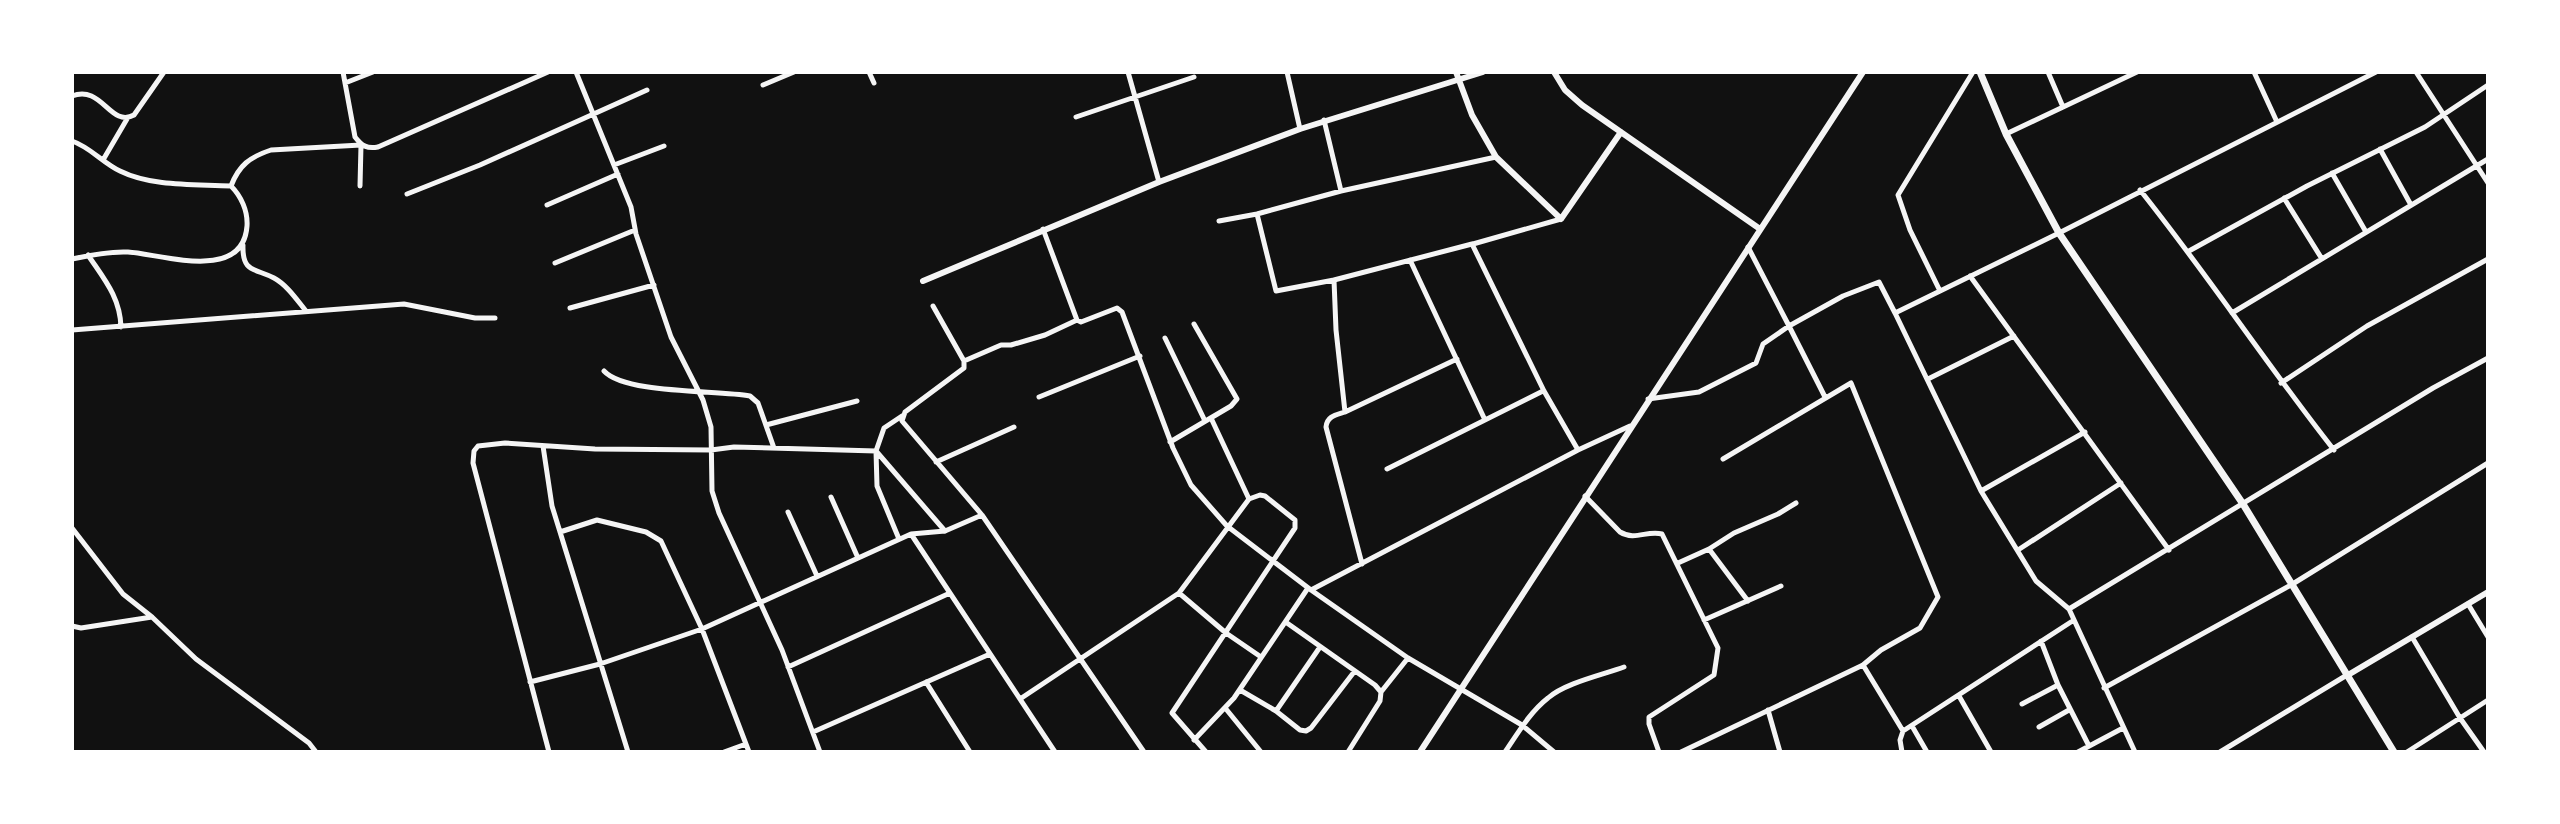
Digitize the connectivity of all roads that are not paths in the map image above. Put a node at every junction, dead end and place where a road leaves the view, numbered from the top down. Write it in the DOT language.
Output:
graph roads {
  1 [pos="164,72"];
  2 [pos="343,72"];
  3 [pos="373,72"];
  4 [pos="548,72"];
  5 [pos="576,72"];
  6 [pos="794,72"];
  7 [pos="869,72"];
  8 [pos="1128,72"];
  9 [pos="1287,72"];
  10 [pos="1456,72"];
  11 [pos="1483,72"];
  12 [pos="1554,72"];
  13 [pos="1863,72"];
  14 [pos="1973,72"];
  15 [pos="1980,72"];
  16 [pos="2048,72"];
  17 [pos="2137,72"];
  18 [pos="2254,72"];
  19 [pos="2376,72"];
  20 [pos="2416,72"];
  21 [pos="1194,77"];
  22 [pos="1459,80"];
  23 [pos="345,83"];
  24 [pos="874,83"];
  25 [pos="763,85"];
  26 [pos="2488,85"];
  27 [pos="647,90"];
  28 [pos="72,96"];
  29 [pos="1135,97"];
  30 [pos="2063,107"];
  31 [pos="593,115"];
  32 [pos="2444,115"];
  33 [pos="1076,117"];
  34 [pos="127,119"];
  35 [pos="1324,120"];
  36 [pos="2277,122"];
  37 [pos="1300,129"];
  38 [pos="1621,132"];
  39 [pos="2006,134"];
  40 [pos="72,141"];
  41 [pos="361,145"];
  42 [pos="664,146"];
  43 [pos="2380,149"];
  44 [pos="1496,157"];
  45 [pos="2488,159"];
  46 [pos="103,160"];
  47 [pos="614,165"];
  48 [pos="2477,166"];
  49 [pos="2332,173"];
  50 [pos="618,174"];
  51 [pos="1159,182"];
  52 [pos="2488,183"];
  53 [pos="231,186"];
  54 [pos="360,186"];
  55 [pos="2140,190"];
  56 [pos="1341,191"];
  57 [pos="407,194"];
  58 [pos="2284,198"];
  59 [pos="547,205"];
  60 [pos="2411,205"];
  61 [pos="1257,214"];
  62 [pos="1561,219"];
  63 [pos="1219,221"];
  64 [pos="1043,229"];
  65 [pos="1760,229"];
  66 [pos="635,230"];
  67 [pos="2366,232"];
  68 [pos="2059,233"];
  69 [pos="243,243"];
  70 [pos="1472,244"];
  71 [pos="1748,247"];
  72 [pos="2189,251"];
  73 [pos="88,255"];
  74 [pos="72,259"];
  75 [pos="2322,259"];
  76 [pos="2488,259"];
  77 [pos="1410,260"];
  78 [pos="555,263"];
  79 [pos="1970,276"];
  80 [pos="1334,280"];
  81 [pos="923,281"];
  82 [pos="654,285"];
  83 [pos="1940,291"];
  84 [pos="933,306"];
  85 [pos="570,308"];
  86 [pos="307,311"];
  87 [pos="1895,313"];
  88 [pos="2232,313"];
  89 [pos="495,318"];
  90 [pos="1077,320"];
  91 [pos="1194,324"];
  92 [pos="1789,326"];
  93 [pos="121,327"];
  94 [pos="72,330"];
  95 [pos="2014,336"];
  96 [pos="1165,338"];
  97 [pos="1140,356"];
  98 [pos="2488,358"];
  99 [pos="1457,359"];
  100 [pos="964,361"];
  101 [pos="604,371"];
  102 [pos="1928,379"];
  103 [pos="2281,383"];
  104 [pos="698,391"];
  105 [pos="1544,391"];
  106 [pos="1039,397"];
  107 [pos="1825,397"];
  108 [pos="1648,399"];
  109 [pos="857,401"];
  110 [pos="1345,412"];
  111 [pos="902,416"];
  112 [pos="1208,420"];
  113 [pos="1485,420"];
  114 [pos="766,425"];
  115 [pos="1630,426"];
  116 [pos="1014,427"];
  117 [pos="2085,432"];
  118 [pos="1170,442"];
  119 [pos="543,446"];
  120 [pos="774,448"];
  121 [pos="711,450"];
  122 [pos="1578,450"];
  123 [pos="2334,450"];
  124 [pos="876,451"];
  125 [pos="1723,459"];
  126 [pos="936,462"];
  127 [pos="2488,463"];
  128 [pos="1387,469"];
  129 [pos="2121,483"];
  130 [pos="1981,491"];
  131 [pos="1585,496"];
  132 [pos="831,497"];
  133 [pos="1249,499"];
  134 [pos="1796,503"];
  135 [pos="2243,504"];
  136 [pos="788,512"];
  137 [pos="982,515"];
  138 [pos="1227,526"];
  139 [pos="72,528"];
  140 [pos="945,531"];
  141 [pos="560,532"];
  142 [pos="911,534"];
  143 [pos="899,539"];
  144 [pos="1709,549"];
  145 [pos="2018,550"];
  146 [pos="2169,550"];
  147 [pos="858,558"];
  148 [pos="1272,560"];
  149 [pos="1678,563"];
  150 [pos="1362,564"];
  151 [pos="817,576"];
  152 [pos="2291,585"];
  153 [pos="1781,586"];
  154 [pos="1310,589"];
  155 [pos="2488,592"];
  156 [pos="950,593"];
  157 [pos="1179,593"];
  158 [pos="1748,601"];
  159 [pos="762,602"];
  160 [pos="2467,604"];
  161 [pos="2069,609"];
  162 [pos="152,617"];
  163 [pos="1704,620"];
  164 [pos="2074,620"];
  165 [pos="1287,623"];
  166 [pos="72,626"];
  167 [pos="702,629"];
  168 [pos="1226,633"];
  169 [pos="2412,637"];
  170 [pos="2488,637"];
  171 [pos="2041,641"];
  172 [pos="1320,647"];
  173 [pos="990,654"];
  174 [pos="1261,657"];
  175 [pos="1408,658"];
  176 [pos="1079,660"];
  177 [pos="600,664"];
  178 [pos="1863,665"];
  179 [pos="788,667"];
  180 [pos="1624,667"];
  181 [pos="1354,672"];
  182 [pos="2348,675"];
  183 [pos="530,682"];
  184 [pos="926,682"];
  185 [pos="2058,685"];
  186 [pos="2104,688"];
  187 [pos="1462,689"];
  188 [pos="1240,690"];
  189 [pos="1381,692"];
  190 [pos="1959,696"];
  191 [pos="1020,699"];
  192 [pos="2488,700"];
  193 [pos="2022,704"];
  194 [pos="1226,709"];
  195 [pos="1768,710"];
  196 [pos="2070,710"];
  197 [pos="1276,711"];
  198 [pos="2460,718"];
  199 [pos="1522,725"];
  200 [pos="1912,726"];
  201 [pos="2039,727"];
  202 [pos="2123,728"];
  203 [pos="1903,731"];
  204 [pos="813,732"];
  205 [pos="1194,740"];
  206 [pos="746,744"];
  207 [pos="2089,746"];
  208 [pos="1350,749"];
  209 [pos="1900,751"];
  210 [pos="316,752"];
  211 [pos="549,752"];
  212 [pos="628,752"];
  213 [pos="724,752"];
  214 [pos="749,752"];
  215 [pos="820,752"];
  216 [pos="970,752"];
  217 [pos="1055,752"];
  218 [pos="1144,752"];
  219 [pos="1206,752"];
  220 [pos="1261,752"];
  221 [pos="1360,752"];
  222 [pos="1420,752"];
  223 [pos="1505,752"];
  224 [pos="1554,752"];
  225 [pos="1659,752"];
  226 [pos="1681,752"];
  227 [pos="1780,752"];
  228 [pos="1927,752"];
  229 [pos="1991,752"];
  230 [pos="2078,752"];
  231 [pos="2135,752"];
  232 [pos="2220,752"];
  233 [pos="2394,752"];
  234 [pos="2407,752"];
  235 [pos="2484,752"];
  1 -- 34 [label="street"];
  2 -- 23 [label="street"];
  3 -- 23 [label="street"];
  4 -- 41 [label="street"];
  5 -- 31 [label="street"];
  6 -- 25 [label="street"];
  7 -- 24 [label="street"];
  8 -- 29 [label="street"];
  9 -- 37 [label="street"];
  10 -- 22 [label="street"];
  11 -- 22 [label="street"];
  12 -- 38 [label="street"];
  13 -- 65 [label="street"];
  14 -- 83 [label="street"];
  15 -- 39 [label="main road"];
  16 -- 30 [label="street"];
  17 -- 30 [label="street"];
  18 -- 36 [label="street"];
  19 -- 36 [label="street"];
  20 -- 32 [label="street"];
  21 -- 29 [label="street"];
  22 -- 35 [label="street"];
  22 -- 44 [label="street"];
  23 -- 41 [label="street"];
  26 -- 32 [label="street"];
  27 -- 31 [label="street"];
  28 -- 34 [label="street"];
  29 -- 33 [label="street"];
  29 -- 51 [label="street"];
  30 -- 39 [label="street"];
  31 -- 47 [label="street"];
  31 -- 57 [label="street"];
  32 -- 43 [label="street"];
  32 -- 48 [label="street"];
  34 -- 46 [label="street"];
  35 -- 37 [label="street"];
  35 -- 56 [label="street"];
  36 -- 55 [label="street"];
  37 -- 51 [label="street"];
  38 -- 62 [label="street"];
  38 -- 65 [label="street"];
  39 -- 68 [label="main road"];
  40 -- 46 [label="street"];
  41 -- 53 [label="street"];
  41 -- 54 [label="street"];
  42 -- 47 [label="street"];
  43 -- 49 [label="street"];
  43 -- 60 [label="street"];
  44 -- 56 [label="street"];
  44 -- 62 [label="street"];
  45 -- 48 [label="street"];
  46 -- 53 [label="street"];
  47 -- 50 [label="street"];
  48 -- 52 [label="street"];
  48 -- 60 [label="street"];
  49 -- 58 [label="street"];
  49 -- 67 [label="street"];
  50 -- 59 [label="street"];
  50 -- 66 [label="street"];
  51 -- 64 [label="street"];
  53 -- 69 [label="street"];
  55 -- 68 [label="street"];
  55 -- 72 [label="street"];
  56 -- 61 [label="street"];
  58 -- 72 [label="street"];
  58 -- 75 [label="street"];
  60 -- 67 [label="street"];
  61 -- 63 [label="street"];
  61 -- 80 [label="street"];
  62 -- 70 [label="street"];
  64 -- 81 [label="street"];
  64 -- 90 [label="street"];
  65 -- 71 [label="street"];
  66 -- 78 [label="street"];
  66 -- 82 [label="street"];
  67 -- 75 [label="street"];
  68 -- 79 [label="street"];
  68 -- 135 [label="main road"];
  69 -- 73 [label="street"];
  69 -- 86 [label="street"];
  70 -- 77 [label="street"];
  70 -- 105 [label="street"];
  71 -- 92 [label="street"];
  71 -- 108 [label="street"];
  72 -- 88 [label="street"];
  73 -- 74 [label="street"];
  73 -- 93 [label="street"];
  75 -- 88 [label="street"];
  76 -- 103 [label="street"];
  77 -- 80 [label="street"];
  77 -- 99 [label="street"];
  79 -- 83 [label="street"];
  79 -- 95 [label="street"];
  80 -- 110 [label="street"];
  82 -- 85 [label="street"];
  82 -- 104 [label="street"];
  83 -- 87 [label="street"];
  84 -- 100 [label="street"];
  86 -- 89 [label="street"];
  86 -- 93 [label="street"];
  87 -- 92 [label="street"];
  87 -- 102 [label="street"];
  88 -- 103 [label="street"];
  90 -- 97 [label="street"];
  90 -- 100 [label="street"];
  91 -- 112 [label="street"];
  92 -- 107 [label="street"];
  92 -- 108 [label="street"];
  93 -- 94 [label="street"];
  95 -- 102 [label="street"];
  95 -- 117 [label="street"];
  96 -- 112 [label="street"];
  97 -- 106 [label="street"];
  97 -- 118 [label="street"];
  98 -- 123 [label="street"];
  99 -- 110 [label="street"];
  99 -- 113 [label="street"];
  100 -- 111 [label="street"];
  101 -- 104 [label="street"];
  102 -- 130 [label="street"];
  103 -- 123 [label="street"];
  104 -- 114 [label="street"];
  104 -- 121 [label="street"];
  105 -- 113 [label="street"];
  105 -- 122 [label="street"];
  107 -- 125 [label="street"];
  107 -- 178 [label="street"];
  108 -- 115 [label="street"];
  109 -- 114 [label="street"];
  110 -- 150 [label="street"];
  111 -- 124 [label="street"];
  111 -- 126 [label="street"];
  112 -- 118 [label="street"];
  112 -- 133 [label="street"];
  113 -- 128 [label="street"];
  114 -- 120 [label="street"];
  115 -- 122 [label="street"];
  115 -- 131 [label="street"];
  116 -- 126 [label="street"];
  117 -- 129 [label="street"];
  117 -- 130 [label="street"];
  118 -- 138 [label="street"];
  119 -- 121 [label="street"];
  119 -- 141 [label="street"];
  119 -- 183 [label="street"];
  120 -- 121 [label="street"];
  120 -- 124 [label="street"];
  121 -- 159 [label="street"];
  122 -- 150 [label="street"];
  123 -- 135 [label="street"];
  124 -- 140 [label="street"];
  124 -- 143 [label="street"];
  126 -- 137 [label="street"];
  127 -- 152 [label="street"];
  129 -- 145 [label="street"];
  129 -- 146 [label="street"];
  130 -- 145 [label="street"];
  131 -- 149 [label="street"];
  131 -- 187 [label="street"];
  132 -- 147 [label="street"];
  133 -- 138 [label="street"];
  133 -- 148 [label="street"];
  134 -- 144 [label="street"];
  135 -- 146 [label="street"];
  135 -- 152 [label="main road"];
  136 -- 151 [label="street"];
  137 -- 140 [label="street"];
  137 -- 176 [label="street"];
  138 -- 148 [label="street"];
  138 -- 157 [label="street"];
  139 -- 162 [label="street"];
  140 -- 142 [label="street"];
  141 -- 167 [label="street"];
  141 -- 177 [label="street"];
  142 -- 143 [label="street"];
  142 -- 156 [label="street"];
  143 -- 147 [label="street"];
  144 -- 149 [label="street"];
  144 -- 158 [label="street"];
  145 -- 161 [label="street"];
  146 -- 161 [label="street"];
  147 -- 151 [label="street"];
  148 -- 154 [label="street"];
  148 -- 168 [label="street"];
  149 -- 163 [label="street"];
  150 -- 154 [label="street"];
  151 -- 159 [label="street"];
  152 -- 182 [label="main road"];
  152 -- 186 [label="street"];
  153 -- 158 [label="street"];
  154 -- 165 [label="street"];
  154 -- 175 [label="street"];
  155 -- 160 [label="street"];
  156 -- 173 [label="street"];
  156 -- 179 [label="street"];
  157 -- 168 [label="street"];
  157 -- 176 [label="street"];
  158 -- 163 [label="street"];
  159 -- 167 [label="street"];
  159 -- 179 [label="street"];
  160 -- 169 [label="street"];
  160 -- 170 [label="street"];
  161 -- 164 [label="street"];
  162 -- 166 [label="street"];
  162 -- 210 [label="street"];
  163 -- 225 [label="street"];
  164 -- 171 [label="street"];
  164 -- 186 [label="street"];
  165 -- 172 [label="street"];
  165 -- 174 [label="street"];
  167 -- 177 [label="street"];
  167 -- 206 [label="street"];
  168 -- 174 [label="street"];
  168 -- 205 [label="street"];
  169 -- 182 [label="street"];
  169 -- 198 [label="street"];
  171 -- 185 [label="street"];
  171 -- 190 [label="street"];
  172 -- 181 [label="street"];
  172 -- 197 [label="street"];
  173 -- 184 [label="street"];
  173 -- 191 [label="street"];
  174 -- 188 [label="street"];
  175 -- 187 [label="street"];
  175 -- 189 [label="street"];
  176 -- 191 [label="street"];
  176 -- 218 [label="street"];
  177 -- 183 [label="street"];
  177 -- 212 [label="street"];
  178 -- 195 [label="street"];
  178 -- 203 [label="street"];
  179 -- 204 [label="street"];
  180 -- 199 [label="street"];
  181 -- 189 [label="street"];
  181 -- 197 [label="street"];
  182 -- 232 [label="street"];
  182 -- 233 [label="main road"];
  183 -- 211 [label="street"];
  184 -- 204 [label="street"];
  184 -- 216 [label="street"];
  185 -- 193 [label="street"];
  185 -- 196 [label="street"];
  186 -- 202 [label="street"];
  187 -- 199 [label="street"];
  187 -- 222 [label="street"];
  188 -- 194 [label="street"];
  188 -- 197 [label="street"];
  189 -- 208 [label="street"];
  190 -- 200 [label="street"];
  190 -- 229 [label="street"];
  191 -- 217 [label="street"];
  192 -- 198 [label="street"];
  194 -- 205 [label="street"];
  194 -- 220 [label="street"];
  195 -- 226 [label="street"];
  195 -- 227 [label="street"];
  196 -- 201 [label="street"];
  196 -- 207 [label="street"];
  198 -- 234 [label="street"];
  198 -- 235 [label="street"];
  199 -- 223 [label="street"];
  199 -- 224 [label="street"];
  200 -- 203 [label="street"];
  200 -- 228 [label="street"];
  202 -- 207 [label="street"];
  202 -- 231 [label="street"];
  203 -- 209 [label="street"];
  204 -- 215 [label="street"];
  205 -- 219 [label="street"];
  206 -- 213 [label="street"];
  206 -- 214 [label="street"];
  207 -- 230 [label="street"];
  208 -- 221 [label="street"];
}
